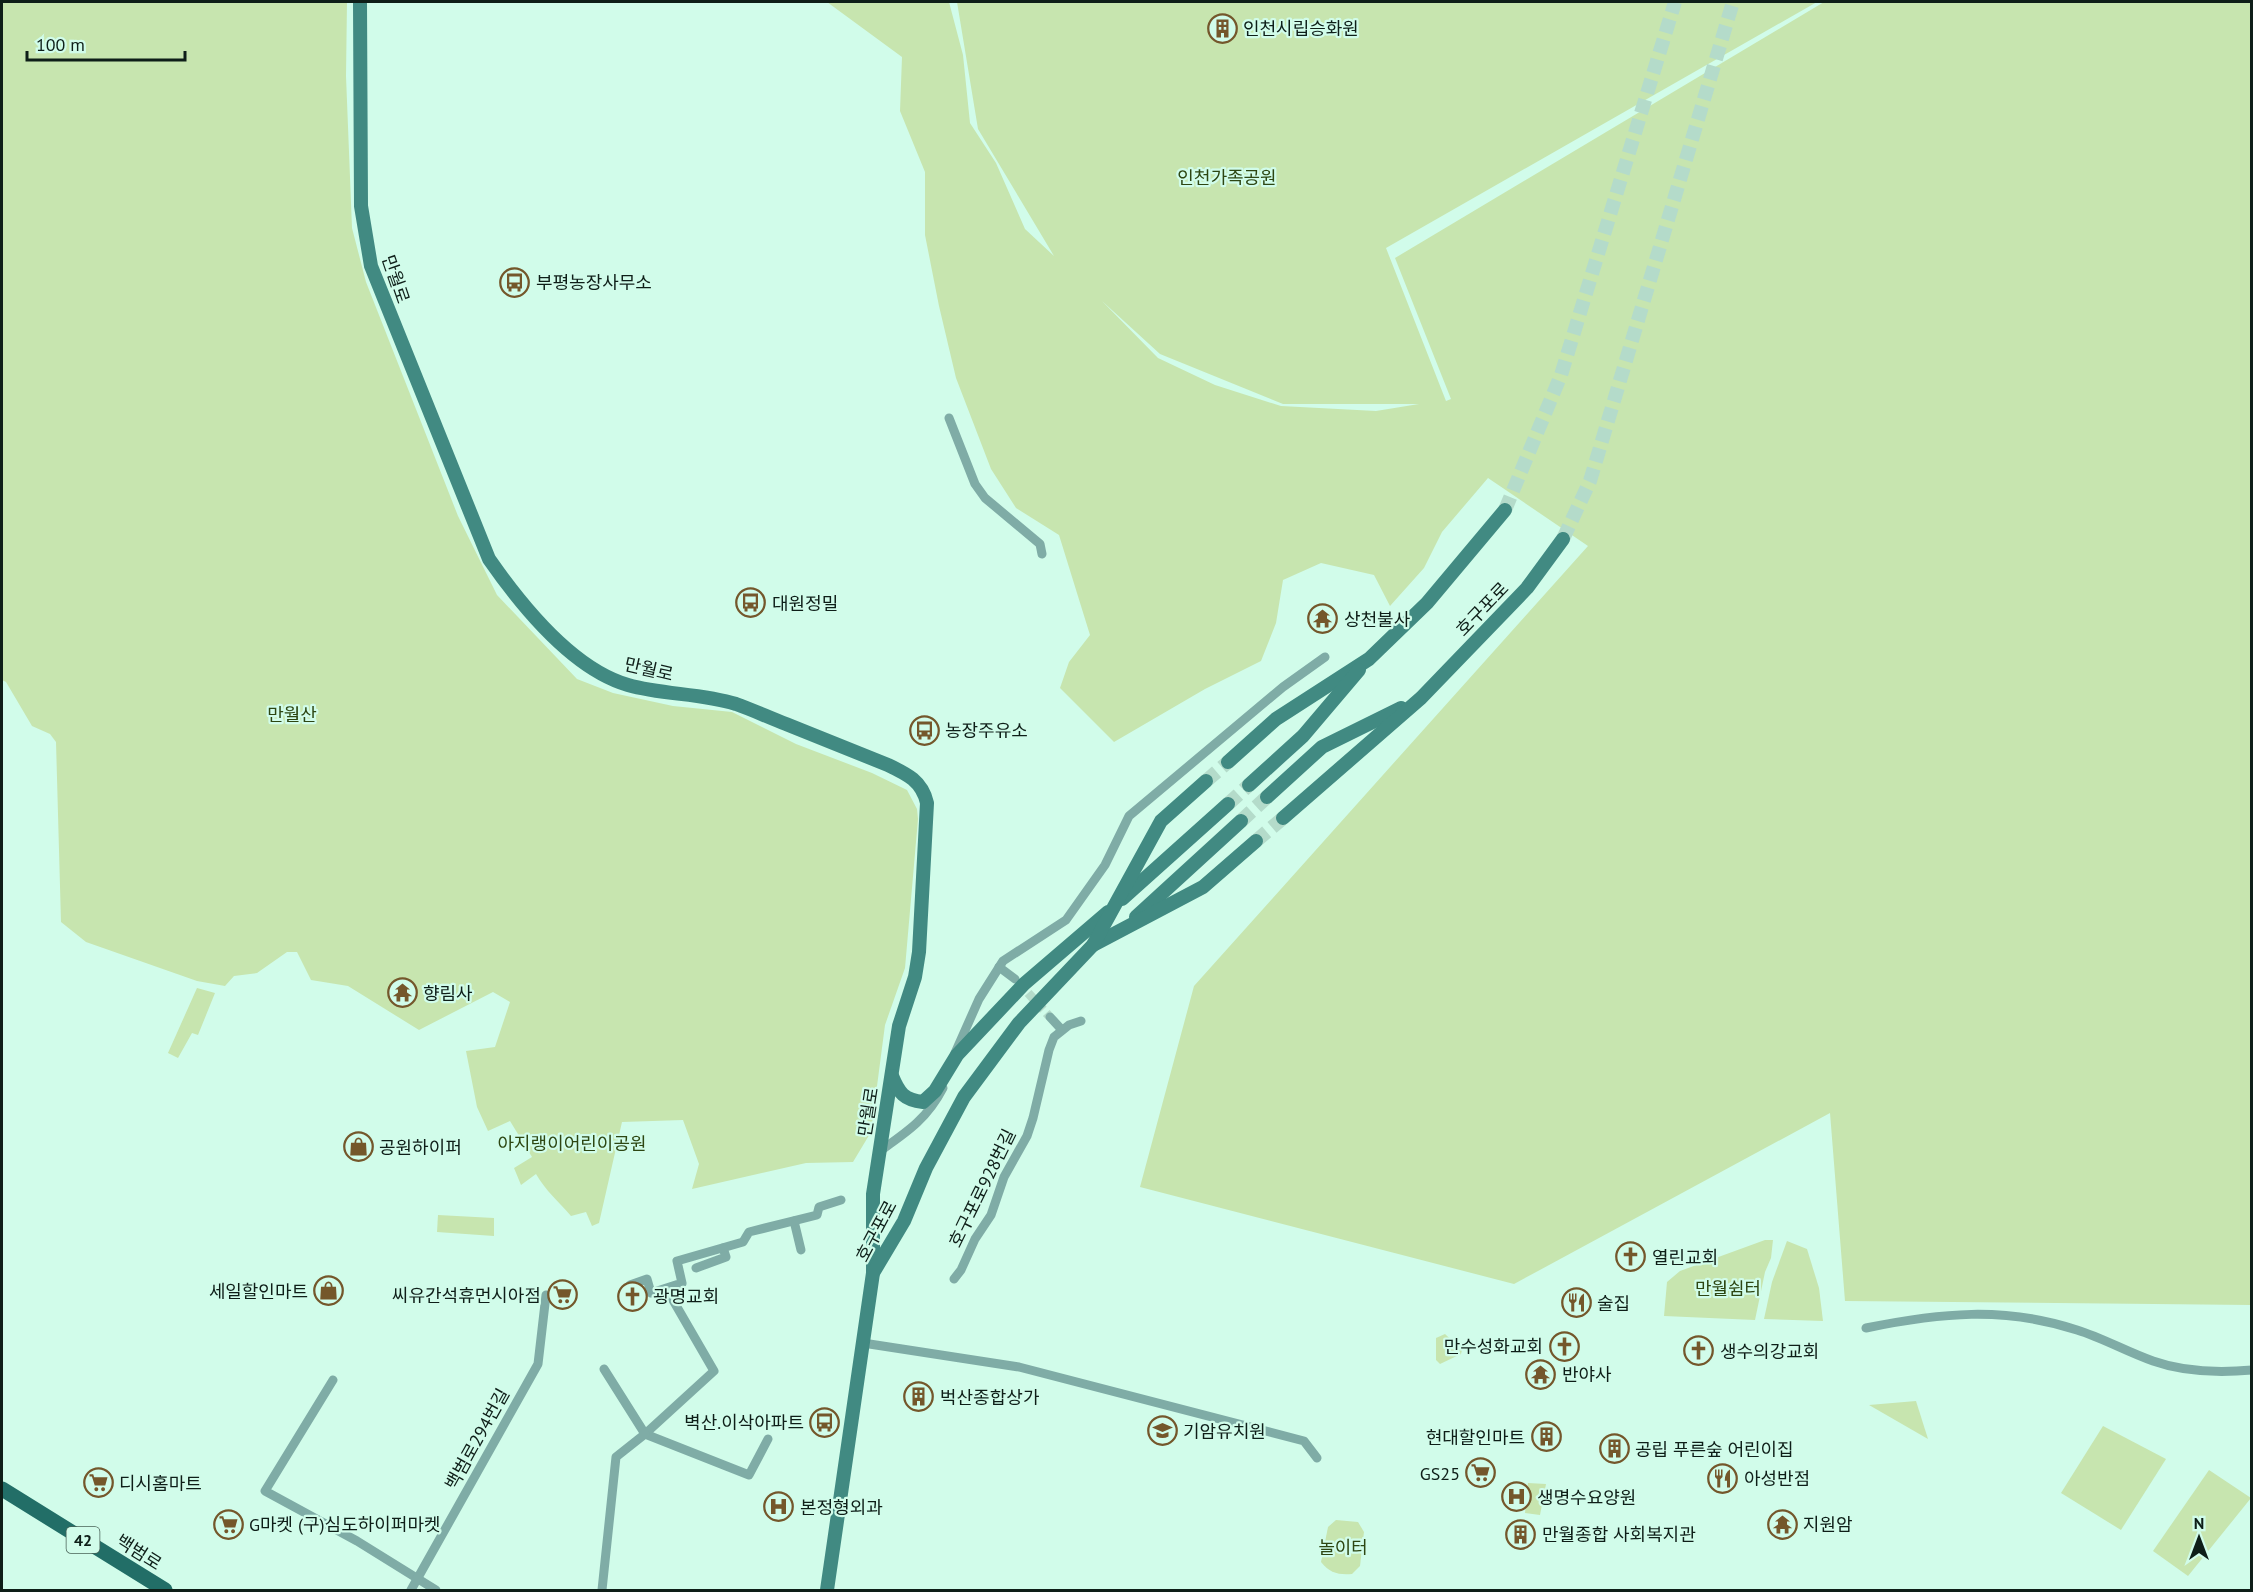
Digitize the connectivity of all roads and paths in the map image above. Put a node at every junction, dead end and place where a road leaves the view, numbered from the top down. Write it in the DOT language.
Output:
graph roads {
  1 [pos="360,2"];
  2 [pos="949,418"];
  3 [pos="1505,510"];
  4 [pos="1563,539"];
  5 [pos="1042,554"];
  6 [pos="1325,657"];
  7 [pos="1369,659"];
  8 [pos="1420,698"];
  9 [pos="1228,762"];
  10 [pos="1206,781"];
  11 [pos="1249,785"];
  12 [pos="1267,797"];
  13 [pos="1228,804"];
  14 [pos="1282,818"];
  15 [pos="1240,821"];
  16 [pos="1256,841"];
  17 [pos="1113,907"];
  18 [pos="1121,930"];
  19 [pos="1093,945"];
  20 [pos="999,967"];
  21 [pos="1015,979"];
  22 [pos="1050,1017"];
  23 [pos="1081,1021"];
  24 [pos="1062,1030"];
  25 [pos="952,1062"];
  26 [pos="892,1075"];
  27 [pos="880,1151"];
  28 [pos="841,1200"];
  29 [pos="794,1221"];
  30 [pos="723,1248"];
  31 [pos="801,1250"];
  32 [pos="696,1268"];
  33 [pos="873,1273"];
  34 [pos="954,1279"];
  35 [pos="630,1285"];
  36 [pos="546,1295"];
  37 [pos="670,1295"];
  38 [pos="1866,1328"];
  39 [pos="863,1343"];
  40 [pos="604,1369"];
  41 [pos="2252,1370"];
  42 [pos="333,1380"];
  43 [pos="645,1434"];
  44 [pos="768,1438"];
  45 [pos="1317,1458"];
  46 [pos="2,1489"];
  47 [pos="418,1578"];
  48 [pos="165,1590"];
  49 [pos="411,1590"];
  50 [pos="436,1590"];
  51 [pos="602,1590"];
  52 [pos="827,1590"];
  1 -- 26 [label="main road, 만월로"];
  2 -- 5 [label="street"];
  3 -- 7 [label="main road"];
  4 -- 8 [label="main road, 호구포로"];
  6 -- 20 [label="street"];
  7 -- 9 [label="main road"];
  7 -- 11 [label="main road"];
  8 -- 12 [label="main road, 호구포로"];
  8 -- 14 [label="main road, 호구포로"];
  10 -- 17 [label="main road, 호구포로"];
  13 -- 17 [label="main road, 호구포로"];
  15 -- 18 [label="main road, 호구포로"];
  16 -- 18 [label="main road, 호구포로"];
  17 -- 19 [label="main road, 호구포로"];
  17 -- 25 [label="main road"];
  18 -- 19 [label="main road, 호구포로"];
  19 -- 33 [label="main road, 호구포로"];
  20 -- 21 [label="street"];
  20 -- 25 [label="street"];
  22 -- 24 [label="street"];
  23 -- 24 [label="street"];
  24 -- 34 [label="street, 호구포로928번길"];
  25 -- 26 [label="main road"];
  25 -- 27 [label="street"];
  26 -- 27 [label="main road, 만월로"];
  27 -- 33 [label="main road, 만월로"];
  28 -- 29 [label="street"];
  29 -- 30 [label="street"];
  29 -- 31 [label="street"];
  30 -- 32 [label="street"];
  30 -- 35 [label="street"];
  33 -- 39 [label="main road, 호구포로"];
  36 -- 47 [label="street, 백범로294번길"];
  37 -- 43 [label="street"];
  38 -- 41 [label="street"];
  39 -- 45 [label="street"];
  39 -- 52 [label="main road, 호구포로"];
  40 -- 43 [label="street"];
  42 -- 47 [label="street"];
  43 -- 44 [label="street"];
  43 -- 51 [label="street"];
  46 -- 48 [label="main road, 백범로 / 42"];
  47 -- 49 [label="street, 백범로294번길"];
  47 -- 50 [label="street"];
}
